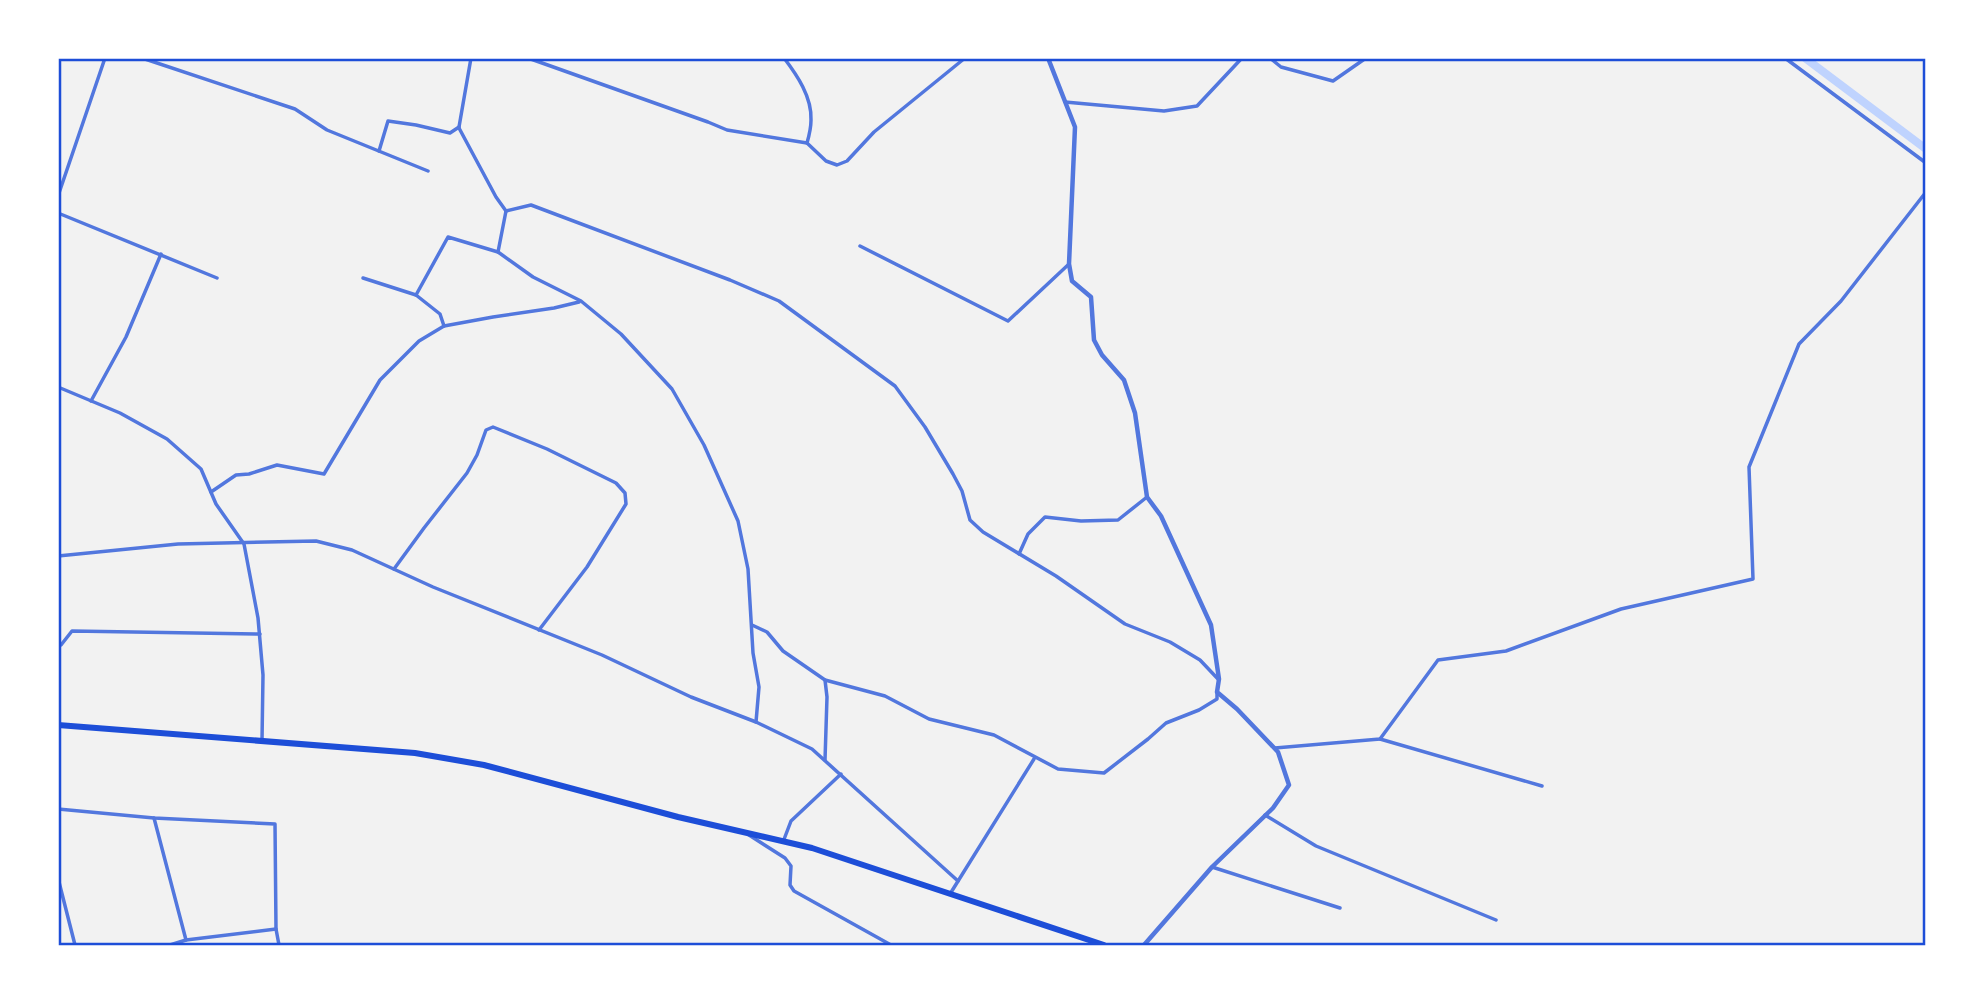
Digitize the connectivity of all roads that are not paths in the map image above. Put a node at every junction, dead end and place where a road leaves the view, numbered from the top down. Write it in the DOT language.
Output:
graph roads {
  1 [pos="104,58"];
  2 [pos="142,58"];
  3 [pos="471,58"];
  4 [pos="528,58"];
  5 [pos="783,58"];
  6 [pos="965,58"];
  7 [pos="1048,58"];
  8 [pos="1242,58"];
  9 [pos="1270,58"];
  10 [pos="1366,58"];
  11 [pos="1784,58"];
  12 [pos="1065,102"];
  13 [pos="459,127"];
  14 [pos="807,143"];
  15 [pos="379,151"];
  16 [pos="1926,163"];
  17 [pos="428,171"];
  18 [pos="1926,192"];
  19 [pos="58,196"];
  20 [pos="506,211"];
  21 [pos="58,213"];
  22 [pos="860,246"];
  23 [pos="498,253"];
  24 [pos="161,254"];
  25 [pos="1069,264"];
  26 [pos="217,278"];
  27 [pos="363,278"];
  28 [pos="416,295"];
  29 [pos="581,301"];
  30 [pos="444,326"];
  31 [pos="58,387"];
  32 [pos="90,401"];
  33 [pos="211,492"];
  34 [pos="1147,497"];
  35 [pos="244,544"];
  36 [pos="1019,554"];
  37 [pos="58,556"];
  38 [pos="394,569"];
  39 [pos="752,625"];
  40 [pos="539,630"];
  41 [pos="260,634"];
  42 [pos="58,645"];
  43 [pos="825,680"];
  44 [pos="1219,680"];
  45 [pos="1217,692"];
  46 [pos="756,722"];
  47 [pos="58,725"];
  48 [pos="1380,739"];
  49 [pos="262,741"];
  50 [pos="1273,748"];
  51 [pos="1034,758"];
  52 [pos="825,760"];
  53 [pos="841,774"];
  54 [pos="1542,786"];
  55 [pos="58,809"];
  56 [pos="1265,814"];
  57 [pos="154,818"];
  58 [pos="743,832"];
  59 [pos="783,842"];
  60 [pos="1212,867"];
  61 [pos="58,878"];
  62 [pos="958,881"];
  63 [pos="950,894"];
  64 [pos="1340,908"];
  65 [pos="1496,920"];
  66 [pos="276,929"];
  67 [pos="186,940"];
  68 [pos="75,945"];
  69 [pos="170,945"];
  70 [pos="279,945"];
  71 [pos="891,945"];
  72 [pos="1104,945"];
  73 [pos="1144,945"];
  1 -- 19 [label="street"];
  2 -- 15 [label="street"];
  3 -- 13 [label="street"];
  4 -- 14 [label="street"];
  5 -- 14 [label="street"];
  6 -- 14 [label="street"];
  7 -- 12 [label="street"];
  8 -- 12 [label="street"];
  9 -- 10 [label="street"];
  11 -- 16 [label="street"];
  12 -- 25 [label="street"];
  13 -- 15 [label="street"];
  13 -- 20 [label="street"];
  15 -- 17 [label="street"];
  18 -- 48 [label="street"];
  20 -- 23 [label="street"];
  20 -- 36 [label="street"];
  21 -- 24 [label="street"];
  22 -- 25 [label="street"];
  23 -- 28 [label="street"];
  23 -- 29 [label="street"];
  24 -- 26 [label="street"];
  24 -- 32 [label="street"];
  25 -- 34 [label="street"];
  27 -- 28 [label="street"];
  28 -- 30 [label="street"];
  29 -- 30 [label="street"];
  29 -- 39 [label="street"];
  30 -- 33 [label="street"];
  31 -- 32 [label="street"];
  32 -- 33 [label="street"];
  33 -- 35 [label="street"];
  34 -- 36 [label="street"];
  34 -- 44 [label="street"];
  35 -- 37 [label="street"];
  35 -- 38 [label="street"];
  35 -- 41 [label="street"];
  36 -- 44 [label="street"];
  38 -- 40 [label="street"];
  38 -- 40 [label="street"];
  39 -- 43 [label="street"];
  39 -- 46 [label="street"];
  40 -- 46 [label="street"];
  41 -- 42 [label="street"];
  41 -- 49 [label="street"];
  43 -- 51 [label="street"];
  43 -- 52 [label="street"];
  44 -- 45 [label="street"];
  45 -- 50 [label="street"];
  45 -- 51 [label="street"];
  46 -- 52 [label="street"];
  47 -- 49 [label="highway"];
  48 -- 50 [label="street"];
  48 -- 54 [label="street"];
  49 -- 58 [label="highway"];
  50 -- 56 [label="street"];
  51 -- 62 [label="street"];
  52 -- 53 [label="street"];
  53 -- 59 [label="street"];
  53 -- 62 [label="street"];
  55 -- 57 [label="street"];
  56 -- 60 [label="street"];
  56 -- 65 [label="street"];
  57 -- 66 [label="street"];
  57 -- 67 [label="street"];
  58 -- 59 [label="highway"];
  58 -- 71 [label="street"];
  59 -- 63 [label="highway"];
  60 -- 64 [label="street"];
  60 -- 73 [label="street"];
  61 -- 68 [label="street"];
  62 -- 63 [label="street"];
  63 -- 72 [label="highway"];
  66 -- 67 [label="street"];
  66 -- 70 [label="street"];
  67 -- 69 [label="street"];
}
